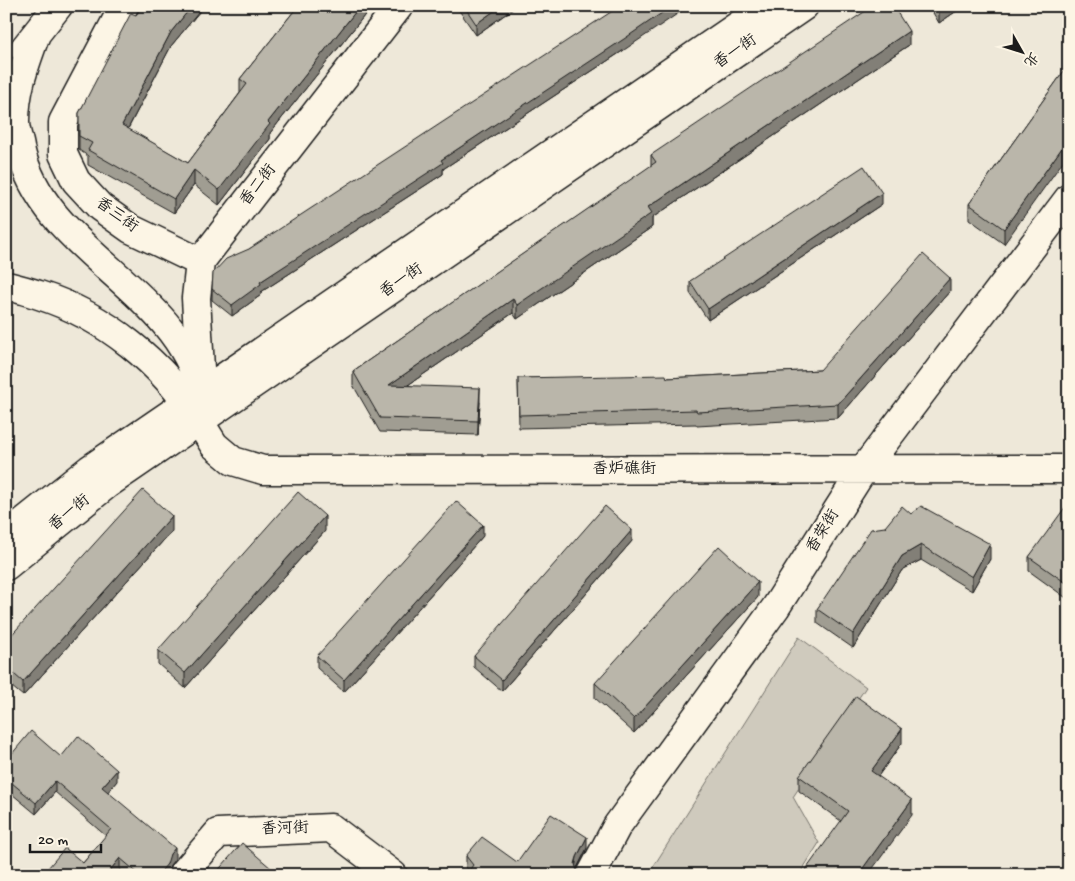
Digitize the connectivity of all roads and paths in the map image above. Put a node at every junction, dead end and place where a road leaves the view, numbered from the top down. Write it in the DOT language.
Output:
graph roads {
  1 [pos="58,6"];
  2 [pos="124,6"];
  3 [pos="399,6"];
  4 [pos="767,6"];
  5 [pos="804,6"];
  6 [pos="36,34"];
  7 [pos="6,71"];
  8 [pos="6,84"];
  9 [pos="1069,198"];
  10 [pos="200,262"];
  11 [pos="6,286"];
  12 [pos="196,405"];
  13 [pos="1069,469"];
  14 [pos="863,470"];
  15 [pos="6,536"];
  16 [pos="6,566"];
  17 [pos="182,875"];
  18 [pos="393,875"];
  19 [pos="591,875"];
  1 -- 6 [label="main road"];
  2 -- 10 [label="main road, 香三街"];
  3 -- 10 [label="main road, 香二街"];
  4 -- 12 [label="main road, 香一街"];
  5 -- 12 [label="main road, 香一街"];
  6 -- 7 [label="main road"];
  6 -- 8 [label="main road"];
  6 -- 12 [label="main road"];
  9 -- 14 [label="main road, 香荣街"];
  10 -- 12 [label="main road"];
  11 -- 12 [label="main road"];
  12 -- 14 [label="main road, 香炉礁街"];
  12 -- 15 [label="main road, 香一街"];
  12 -- 16 [label="main road, 香一街"];
  13 -- 14 [label="main road, 香炉礁街"];
  14 -- 19 [label="main road, 香荣街"];
  17 -- 18 [label="main road, 香河街"];
}
